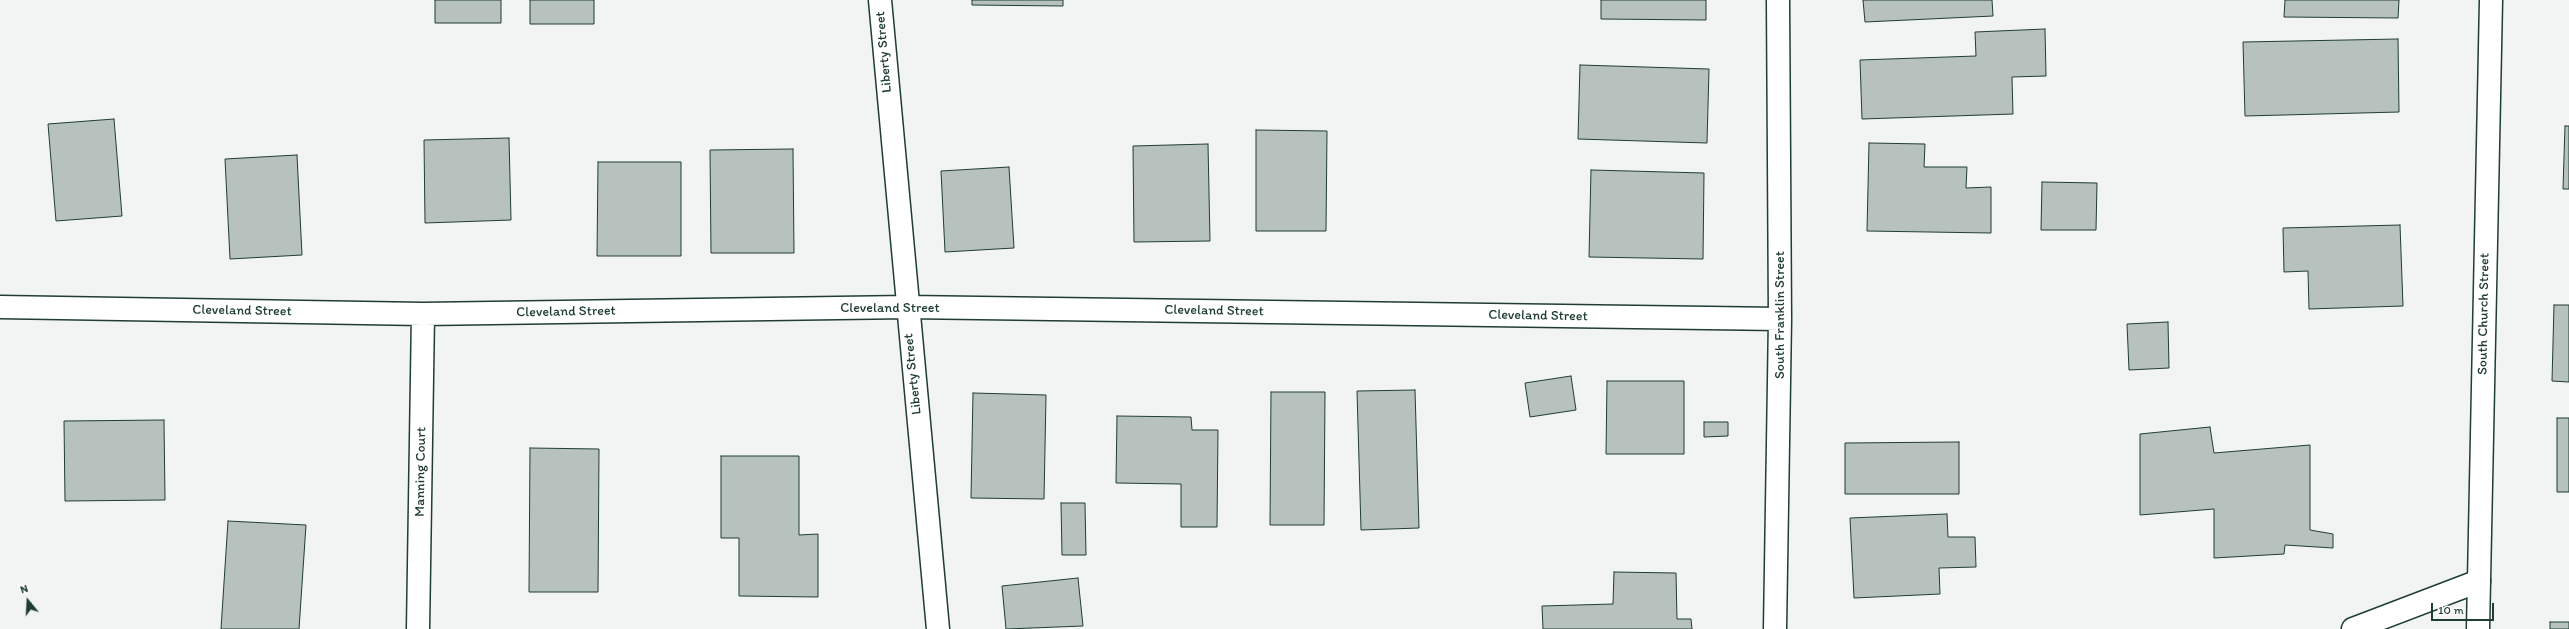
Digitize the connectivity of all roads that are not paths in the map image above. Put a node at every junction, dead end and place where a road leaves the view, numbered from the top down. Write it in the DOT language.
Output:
graph roads {
  1 [pos="880,0"];
  2 [pos="1778,0"];
  3 [pos="2491,0"];
  4 [pos="0,307"];
  5 [pos="907,307"];
  6 [pos="423,314"];
  7 [pos="1780,319"];
  8 [pos="2479,581"];
  9 [pos="418,629"];
  10 [pos="938,629"];
  11 [pos="1775,629"];
  12 [pos="2353,629"];
  13 [pos="2478,629"];
  1 -- 5 [label="street, Liberty Street"];
  2 -- 7 [label="street, South Franklin Street"];
  3 -- 8 [label="street, South Church Street"];
  4 -- 6 [label="street, Cleveland Street"];
  5 -- 6 [label="street, Cleveland Street"];
  5 -- 7 [label="street, Cleveland Street"];
  5 -- 10 [label="street, Liberty Street"];
  6 -- 9 [label="street, Manning Court"];
  7 -- 11 [label="street, South Franklin Street"];
  8 -- 12 [label="street"];
  8 -- 13 [label="street, South Church Street"];
}
